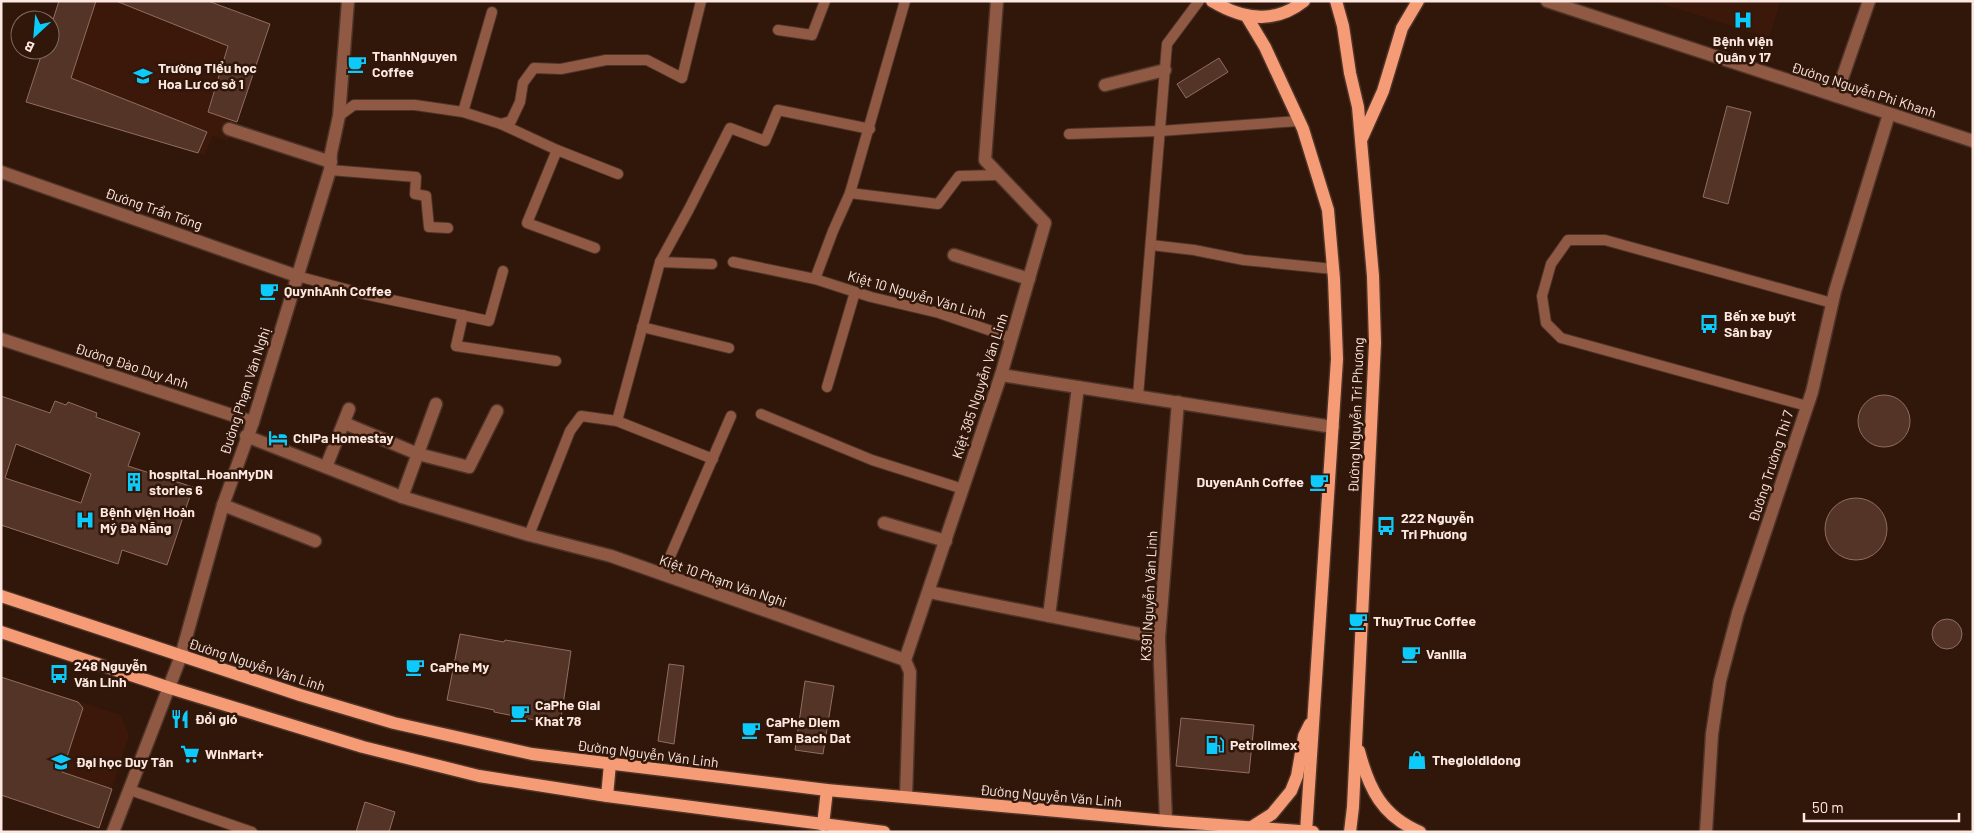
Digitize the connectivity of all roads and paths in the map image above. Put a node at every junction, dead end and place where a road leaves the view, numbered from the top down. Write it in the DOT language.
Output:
graph roads {
  1 [pos="348,1"];
  2 [pos="701,1"];
  3 [pos="825,1"];
  4 [pos="905,1"];
  5 [pos="998,1"];
  6 [pos="1199,1"];
  7 [pos="1212,1"];
  8 [pos="1304,1"];
  9 [pos="1336,1"];
  10 [pos="1418,1"];
  11 [pos="1547,1"];
  12 [pos="1869,1"];
  13 [pos="492,12"];
  14 [pos="1247,17"];
  15 [pos="778,30"];
  16 [pos="1166,70"];
  17 [pos="1105,85"];
  18 [pos="1836,96"];
  19 [pos="463,112"];
  20 [pos="1889,114"];
  21 [pos="339,116"];
  22 [pos="1299,121"];
  23 [pos="501,124"];
  24 [pos="229,129"];
  25 [pos="870,129"];
  26 [pos="1160,131"];
  27 [pos="1069,134"];
  28 [pos="1361,141"];
  29 [pos="1973,142"];
  30 [pos="557,150"];
  31 [pos="330,166"];
  32 [pos="1,172"];
  33 [pos="618,174"];
  34 [pos="999,175"];
  35 [pos="850,193"];
  36 [pos="448,228"];
  37 [pos="1151,245"];
  38 [pos="595,248"];
  39 [pos="954,255"];
  40 [pos="660,262"];
  41 [pos="733,262"];
  42 [pos="712,264"];
  43 [pos="1333,269"];
  44 [pos="503,271"];
  45 [pos="297,276"];
  46 [pos="815,279"];
  47 [pos="1029,279"];
  48 [pos="855,292"];
  49 [pos="1832,303"];
  50 [pos="463,315"];
  51 [pos="642,327"];
  52 [pos="1012,338"];
  53 [pos="1,339"];
  54 [pos="730,348"];
  55 [pos="556,361"];
  56 [pos="1001,375"];
  57 [pos="828,387"];
  58 [pos="1078,387"];
  59 [pos="1138,396"];
  60 [pos="1178,402"];
  61 [pos="436,404"];
  62 [pos="1807,406"];
  63 [pos="349,409"];
  64 [pos="498,411"];
  65 [pos="760,414"];
  66 [pos="731,416"];
  67 [pos="617,421"];
  68 [pos="252,422"];
  69 [pos="344,423"];
  70 [pos="1333,427"];
  71 [pos="246,436"];
  72 [pos="418,454"];
  73 [pos="713,459"];
  74 [pos="326,467"];
  75 [pos="963,489"];
  76 [pos="402,496"];
  77 [pos="223,505"];
  78 [pos="884,523"];
  79 [pos="529,534"];
  80 [pos="315,541"];
  81 [pos="946,542"];
  82 [pos="662,575"];
  83 [pos="929,592"];
  84 [pos="1,596"];
  85 [pos="1049,616"];
  86 [pos="1,632"];
  87 [pos="1160,638"];
  88 [pos="182,656"];
  89 [pos="905,660"];
  90 [pos="170,688"];
  91 [pos="1313,717"];
  92 [pos="1356,739"];
  93 [pos="610,764"];
  94 [pos="130,790"];
  95 [pos="827,790"];
  96 [pos="607,796"];
  97 [pos="906,797"];
  98 [pos="1166,822"];
  99 [pos="823,825"];
  100 [pos="1250,828"];
  101 [pos="863,830"];
  102 [pos="1308,831"];
  103 [pos="113,832"];
  104 [pos="252,832"];
  105 [pos="884,832"];
  106 [pos="1350,832"];
  107 [pos="1420,832"];
  108 [pos="1706,832"];
  1 -- 21 [label="street, Đường Phạm Văn Nghị"];
  2 -- 23 [label="lane"];
  3 -- 15 [label="lane"];
  4 -- 25 [label="lane"];
  5 -- 34 [label="street, Kiệt 385 Nguyễn Văn Linh"];
  6 -- 16 [label="lane"];
  7 -- 14 [label="main road"];
  8 -- 14 [label="main road"];
  9 -- 28 [label="main road, Đường Nguyễn Tri Phương"];
  10 -- 28 [label="main road"];
  11 -- 18 [label="street, Đường Nguyễn Phi Khanh"];
  12 -- 18 [label="street"];
  13 -- 19 [label="lane"];
  14 -- 22 [label="main road, Đường Nguyễn Tri Phương"];
  16 -- 17 [label="street"];
  16 -- 26 [label="lane"];
  18 -- 20 [label="street, Đường Nguyễn Phi Khanh"];
  19 -- 21 [label="lane"];
  19 -- 23 [label="lane"];
  20 -- 29 [label="street, Đường Nguyễn Phi Khanh"];
  20 -- 49 [label="street, Đường Trường Thi 7"];
  21 -- 31 [label="street, Đường Phạm Văn Nghị"];
  22 -- 26 [label="lane"];
  22 -- 43 [label="main road, Đường Nguyễn Tri Phương"];
  23 -- 30 [label="lane"];
  24 -- 31 [label="street"];
  25 -- 35 [label="lane"];
  25 -- 40 [label="lane"];
  26 -- 27 [label="lane"];
  26 -- 37 [label="lane"];
  28 -- 92 [label="main road, Đường Nguyễn Tri Phương"];
  30 -- 33 [label="lane"];
  30 -- 38 [label="lane"];
  31 -- 36 [label="lane"];
  31 -- 45 [label="street, Đường Phạm Văn Nghị"];
  32 -- 45 [label="street, Đường Trần Tống"];
  34 -- 35 [label="lane"];
  34 -- 47 [label="street, Kiệt 385 Nguyễn Văn Linh"];
  35 -- 46 [label="lane"];
  37 -- 43 [label="lane"];
  37 -- 59 [label="lane"];
  39 -- 47 [label="street"];
  40 -- 42 [label="lane"];
  40 -- 51 [label="lane"];
  41 -- 46 [label="lane, Kiệt 10 Nguyễn Văn Linh"];
  43 -- 70 [label="main road, Đường Nguyễn Tri Phương"];
  44 -- 50 [label="lane"];
  45 -- 50 [label="lane"];
  45 -- 68 [label="street, Đường Phạm Văn Nghị"];
  46 -- 48 [label="lane, Kiệt 10 Nguyễn Văn Linh"];
  47 -- 52 [label="street, Kiệt 385 Nguyễn Văn Linh"];
  48 -- 52 [label="lane, Kiệt 10 Nguyễn Văn Linh"];
  48 -- 57 [label="lane"];
  49 -- 62 [label="street, Đường Trường Thi 7"];
  49 -- 62 [label="lane"];
  50 -- 55 [label="lane"];
  51 -- 54 [label="lane"];
  51 -- 67 [label="lane"];
  52 -- 56 [label="street, Kiệt 385 Nguyễn Văn Linh"];
  53 -- 68 [label="street, Đường Đào Duy Anh"];
  56 -- 58 [label="street"];
  56 -- 75 [label="street, Kiệt 385 Nguyễn Văn Linh"];
  58 -- 59 [label="street"];
  58 -- 85 [label="street"];
  59 -- 60 [label="street"];
  60 -- 70 [label="street"];
  60 -- 87 [label="street, K391 Nguyễn Văn Linh"];
  61 -- 72 [label="street"];
  62 -- 108 [label="street, Đường Trường Thi 7"];
  63 -- 69 [label="street"];
  64 -- 72 [label="street"];
  65 -- 75 [label="lane"];
  66 -- 73 [label="lane"];
  67 -- 73 [label="lane"];
  67 -- 79 [label="lane"];
  68 -- 71 [label="street, Đường Phạm Văn Nghị"];
  69 -- 72 [label="street"];
  69 -- 74 [label="street"];
  70 -- 91 [label="main road, Đường Nguyễn Tri Phương"];
  71 -- 74 [label="street, Kiệt 10 Phạm Văn Nghi"];
  71 -- 77 [label="street, Đường Phạm Văn Nghị"];
  72 -- 76 [label="street"];
  73 -- 82 [label="lane"];
  74 -- 76 [label="street, Kiệt 10 Phạm Văn Nghi"];
  75 -- 81 [label="street, Kiệt 385 Nguyễn Văn Linh"];
  76 -- 79 [label="street, Kiệt 10 Phạm Văn Nghi"];
  77 -- 80 [label="street"];
  77 -- 88 [label="street, Đường Phạm Văn Nghị"];
  78 -- 81 [label="street"];
  79 -- 82 [label="street, Kiệt 10 Phạm Văn Nghi"];
  81 -- 83 [label="street, Kiệt 385 Nguyễn Văn Linh"];
  82 -- 89 [label="street, Kiệt 10 Phạm Văn Nghi"];
  83 -- 85 [label="street"];
  83 -- 89 [label="street, Kiệt 385 Nguyễn Văn Linh"];
  84 -- 88 [label="main road, Đường Nguyễn Văn Linh"];
  85 -- 87 [label="street"];
  86 -- 90 [label="main road"];
  87 -- 98 [label="street, K391 Nguyễn Văn Linh"];
  88 -- 90 [label="street, Đường Phạm Văn Nghị"];
  88 -- 93 [label="main road, Đường Nguyễn Văn Linh"];
  89 -- 97 [label="street"];
  90 -- 94 [label="street, Đường Phạm Văn Nghị"];
  90 -- 96 [label="main road"];
  91 -- 100 [label="main road"];
  91 -- 102 [label="main road, Đường Nguyễn Tri Phương"];
  92 -- 106 [label="main road, Đường Nguyễn Tri Phương"];
  92 -- 107 [label="main road"];
  93 -- 95 [label="main road, Đường Nguyễn Văn Linh"];
  93 -- 96 [label="main road"];
  94 -- 103 [label="street, Đường Phạm Văn Nghị"];
  94 -- 104 [label="lane"];
  95 -- 97 [label="main road, Đường Nguyễn Văn Linh"];
  95 -- 99 [label="main road"];
  96 -- 99 [label="main road"];
  97 -- 98 [label="main road, Đường Nguyễn Văn Linh"];
  98 -- 100 [label="main road, Đường Nguyễn Văn Linh"];
  99 -- 101 [label="main road"];
  100 -- 102 [label="main road, Đường Nguyễn Văn Linh"];
  101 -- 105 [label="main road"];
}
